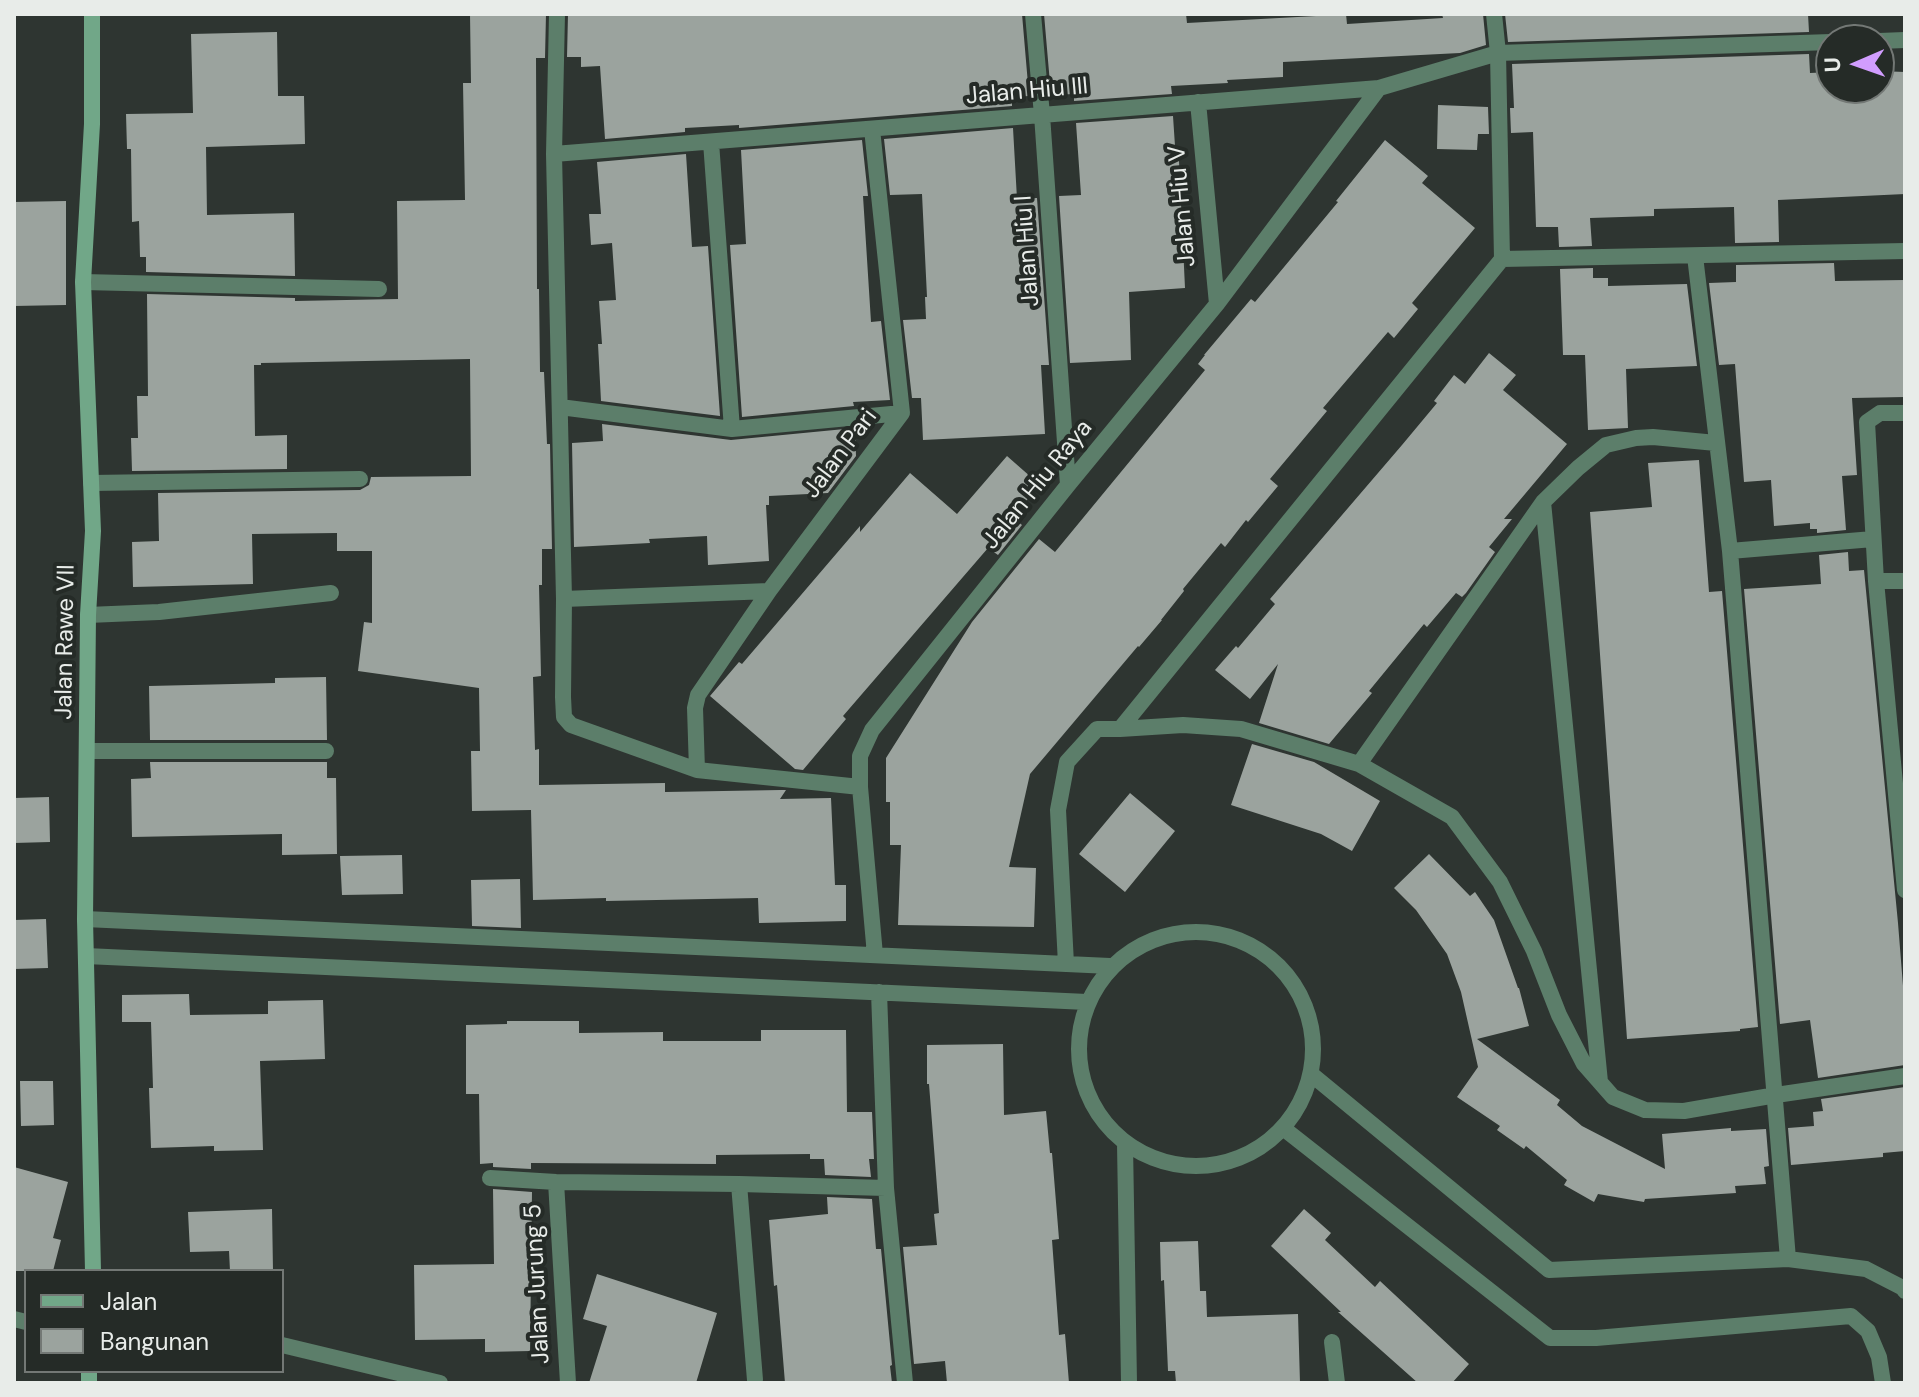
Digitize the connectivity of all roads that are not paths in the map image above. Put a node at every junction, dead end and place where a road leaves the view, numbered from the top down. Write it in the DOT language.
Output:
graph roads {
  1 [pos="92,14"];
  2 [pos="557,14"];
  3 [pos="1033,14"];
  4 [pos="1494,14"];
  5 [pos="1815,43"];
  6 [pos="1498,53"];
  7 [pos="1379,88"];
  8 [pos="1198,102"];
  9 [pos="1042,115"];
  10 [pos="872,129"];
  11 [pos="711,142"];
  12 [pos="554,154"];
  13 [pos="1905,251"];
  14 [pos="1695,256"];
  15 [pos="1502,259"];
  16 [pos="83,282"];
  17 [pos="379,289"];
  18 [pos="1217,304"];
  19 [pos="560,407"];
  20 [pos="902,413"];
  21 [pos="1905,413"];
  22 [pos="732,429"];
  23 [pos="1716,443"];
  24 [pos="360,479"];
  25 [pos="91,483"];
  26 [pos="1068,485"];
  27 [pos="1543,502"];
  28 [pos="1873,539"];
  29 [pos="1730,551"];
  30 [pos="1876,581"];
  31 [pos="1905,581"];
  32 [pos="769,591"];
  33 [pos="331,593"];
  34 [pos="564,599"];
  35 [pos="88,615"];
  36 [pos="1120,729"];
  37 [pos="88,751"];
  38 [pos="326,751"];
  39 [pos="1359,764"];
  40 [pos="697,770"];
  41 [pos="860,787"];
  42 [pos="1905,890"];
  43 [pos="85,919"];
  44 [pos="875,955"];
  45 [pos="86,956"];
  46 [pos="1066,964"];
  47 [pos="1110,966"];
  48 [pos="879,992"];
  49 [pos="1087,1002"];
  50 [pos="1311,1074"];
  51 [pos="1905,1076"];
  52 [pos="1600,1082"];
  53 [pos="1776,1095"];
  54 [pos="1283,1128"];
  55 [pos="1125,1144"];
  56 [pos="490,1178"];
  57 [pos="556,1182"];
  58 [pos="739,1184"];
  59 [pos="886,1188"];
  60 [pos="1788,1259"];
  61 [pos="93,1269"];
  62 [pos="1904,1289"];
  63 [pos="1332,1342"];
  64 [pos="284,1345"];
  65 [pos="755,1380"];
  66 [pos="440,1383"];
  67 [pos="568,1383"];
  68 [pos="905,1383"];
  69 [pos="1129,1383"];
  70 [pos="1337,1383"];
  71 [pos="1883,1383"];
  1 -- 16 [label="main road, Jalan Rawe VII"];
  2 -- 12 [label="street"];
  3 -- 9 [label="street, Jalan Hiu I"];
  4 -- 6 [label="street"];
  5 -- 6 [label="street, Jalan Hiu III"];
  6 -- 7 [label="street, Jalan Hiu III"];
  6 -- 15 [label="street"];
  7 -- 8 [label="street, Jalan Hiu III"];
  7 -- 18 [label="street, Jalan Hiu Raya"];
  8 -- 9 [label="street, Jalan Hiu III"];
  8 -- 18 [label="street, Jalan Hiu V"];
  9 -- 10 [label="street, Jalan Hiu III"];
  9 -- 26 [label="street, Jalan Hiu I"];
  10 -- 11 [label="street, Jalan Hiu III"];
  10 -- 20 [label="street, Jalan Pari"];
  11 -- 12 [label="street, Jalan Hiu III"];
  11 -- 22 [label="street"];
  12 -- 19 [label="street"];
  13 -- 14 [label="street"];
  14 -- 15 [label="street"];
  14 -- 23 [label="street"];
  15 -- 36 [label="street"];
  16 -- 17 [label="street"];
  16 -- 25 [label="main road, Jalan Rawe VII"];
  18 -- 26 [label="street, Jalan Hiu Raya"];
  19 -- 22 [label="street"];
  19 -- 34 [label="street"];
  20 -- 22 [label="street"];
  20 -- 32 [label="street, Jalan Pari"];
  21 -- 28 [label="street"];
  23 -- 27 [label="street"];
  23 -- 29 [label="street"];
  24 -- 25 [label="street"];
  25 -- 35 [label="main road, Jalan Rawe VII"];
  26 -- 41 [label="street, Jalan Hiu Raya"];
  27 -- 39 [label="street"];
  27 -- 52 [label="street"];
  28 -- 29 [label="street"];
  28 -- 30 [label="street"];
  29 -- 53 [label="street"];
  30 -- 31 [label="street"];
  30 -- 42 [label="street"];
  32 -- 34 [label="street"];
  32 -- 40 [label="street, Jalan Pari"];
  33 -- 35 [label="street"];
  34 -- 40 [label="street"];
  35 -- 37 [label="main road, Jalan Rawe VII"];
  36 -- 39 [label="street"];
  36 -- 46 [label="street"];
  37 -- 38 [label="street"];
  37 -- 43 [label="main road, Jalan Rawe VII"];
  39 -- 52 [label="street"];
  40 -- 41 [label="street"];
  41 -- 44 [label="street, Jalan Hiu Raya"];
  43 -- 44 [label="street"];
  43 -- 45 [label="main road, Jalan Rawe VII"];
  44 -- 46 [label="street"];
  45 -- 48 [label="street"];
  45 -- 61 [label="main road, Jalan Rawe VII"];
  46 -- 47 [label="street"];
  47 -- 49 [label="street"];
  47 -- 50 [label="street"];
  48 -- 49 [label="street"];
  48 -- 59 [label="street"];
  49 -- 55 [label="street"];
  50 -- 54 [label="street"];
  50 -- 60 [label="street"];
  51 -- 53 [label="street"];
  52 -- 53 [label="street"];
  53 -- 60 [label="street"];
  54 -- 55 [label="street"];
  54 -- 71 [label="street"];
  55 -- 69 [label="street"];
  56 -- 57 [label="street"];
  57 -- 58 [label="street"];
  57 -- 67 [label="street, Jalan Jurung 5"];
  58 -- 59 [label="street"];
  58 -- 65 [label="street"];
  59 -- 68 [label="street"];
  60 -- 62 [label="street"];
  63 -- 70 [label="street"];
  64 -- 66 [label="street"];
}
